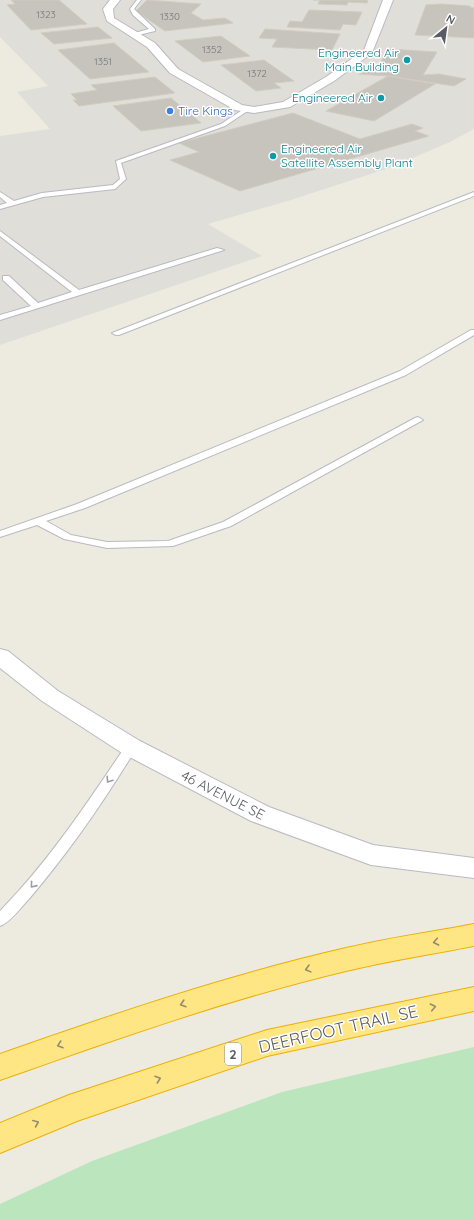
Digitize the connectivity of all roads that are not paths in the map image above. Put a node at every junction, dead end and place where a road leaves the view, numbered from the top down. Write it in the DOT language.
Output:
graph roads {
  1 [pos="115,0"];
  2 [pos="139,0"];
  3 [pos="388,0"];
  4 [pos="134,34"];
  5 [pos="247,109"];
  6 [pos="0,194"];
  7 [pos="474,194"];
  8 [pos="12,203"];
  9 [pos="0,207"];
  10 [pos="0,233"];
  11 [pos="220,250"];
  12 [pos="2,277"];
  13 [pos="78,293"];
  14 [pos="37,307"];
  15 [pos="0,318"];
  16 [pos="474,332"];
  17 [pos="116,333"];
  18 [pos="418,420"];
  19 [pos="38,521"];
  20 [pos="0,534"];
  21 [pos="0,656"];
  22 [pos="131,747"];
  23 [pos="474,868"];
  24 [pos="0,920"];
  25 [pos="474,935"];
  26 [pos="474,999"];
  27 [pos="0,1067"];
  28 [pos="0,1138"];
  1 -- 4 [label="street"];
  2 -- 4 [label="lane"];
  3 -- 5 [label="street"];
  4 -- 5 [label="street"];
  5 -- 8 [label="lane"];
  6 -- 8 [label="lane"];
  7 -- 17 [label="lane"];
  8 -- 9 [label="lane"];
  10 -- 13 [label="lane"];
  11 -- 13 [label="lane"];
  12 -- 14 [label="lane"];
  13 -- 14 [label="lane"];
  14 -- 15 [label="lane"];
  16 -- 19 [label="lane"];
  18 -- 19 [label="lane"];
  19 -- 20 [label="lane"];
  21 -- 22 [label="street, 46 AVENUE SE"];
  22 -- 23 [label="street, 46 AVENUE SE"];
  22 -- 24 [label="lane, one-way"];
  25 -- 27 [label="highway, one-way"];
  28 -- 26 [label="highway, DEERFOOT TRAIL SE / 2, one-way"];
}
